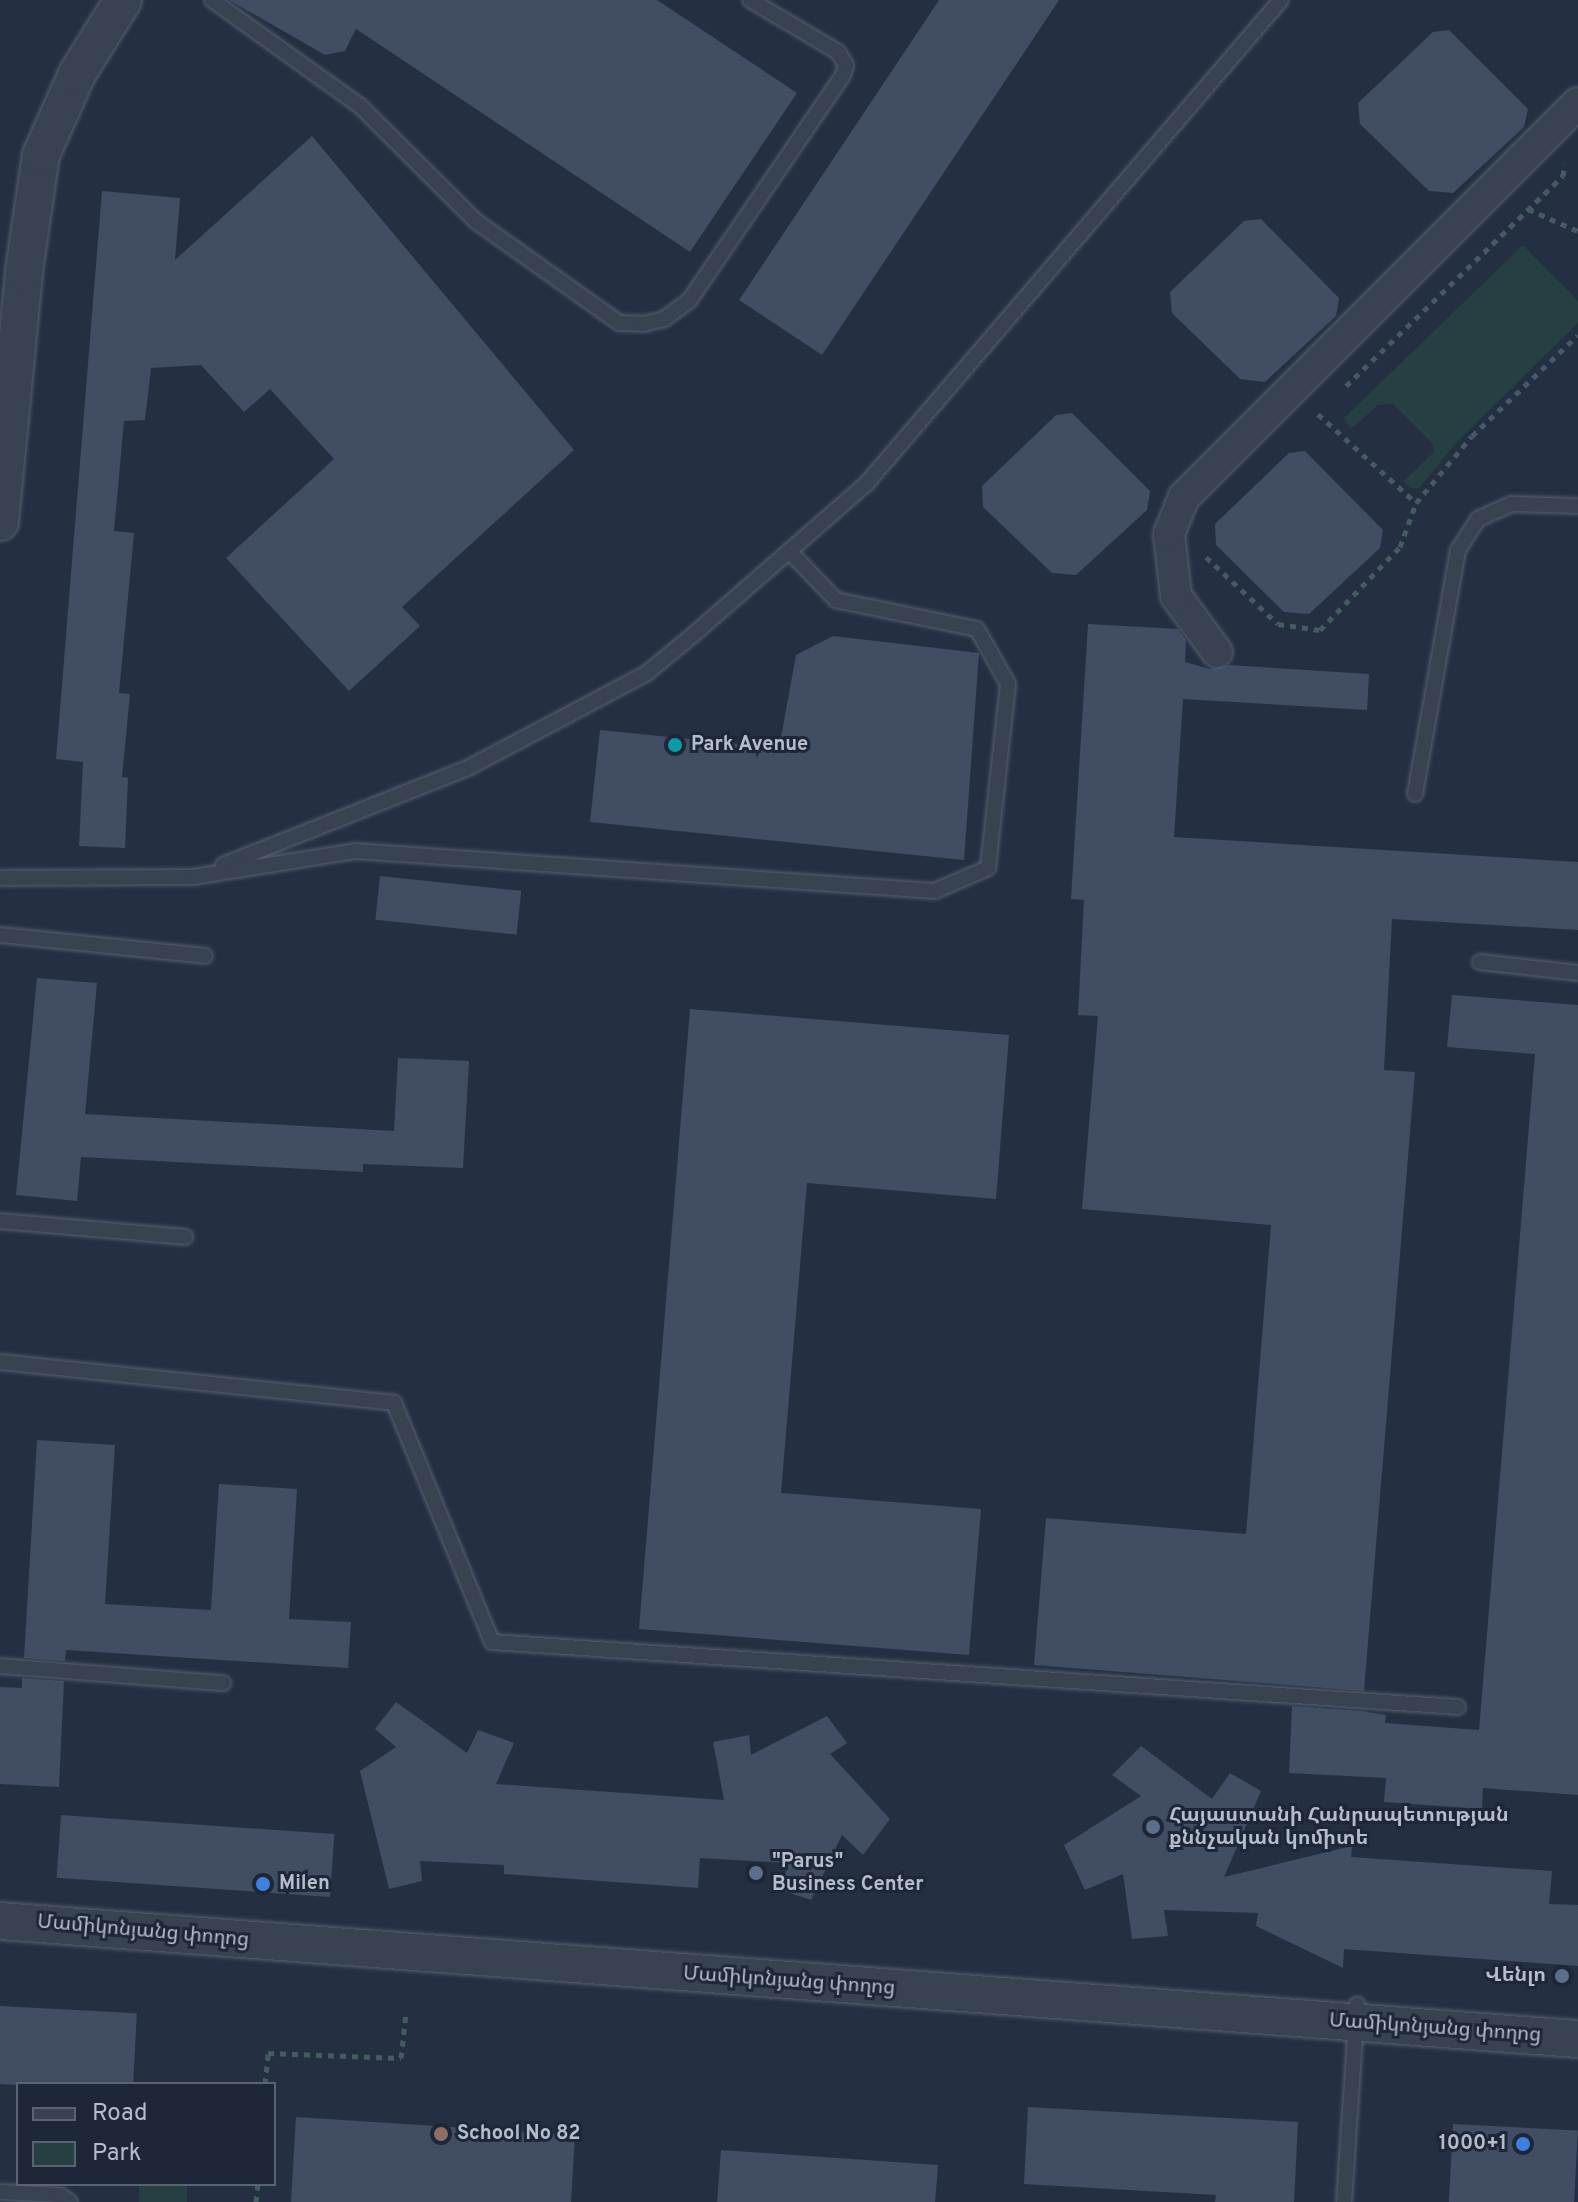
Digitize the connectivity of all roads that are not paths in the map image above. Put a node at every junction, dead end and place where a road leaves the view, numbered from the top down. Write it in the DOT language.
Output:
graph roads {
  1 [pos="103,0"];
  2 [pos="123,0"];
  3 [pos="212,0"];
  4 [pos="750,0"];
  5 [pos="1281,0"];
  6 [pos="1578,103"];
  7 [pos="0,333"];
  8 [pos="1578,506"];
  9 [pos="0,522"];
  10 [pos="789,551"];
  11 [pos="1217,652"];
  12 [pos="1415,794"];
  13 [pos="193,877"];
  14 [pos="0,878"];
  15 [pos="0,935"];
  16 [pos="205,956"];
  17 [pos="1480,962"];
  18 [pos="1578,973"];
  19 [pos="0,1221"];
  20 [pos="185,1237"];
  21 [pos="0,1362"];
  22 [pos="0,1666"];
  23 [pos="223,1683"];
  24 [pos="1458,1707"];
  25 [pos="0,1906"];
  26 [pos="0,1921"];
  27 [pos="1356,2014"];
  28 [pos="1578,2020"];
  29 [pos="1578,2039"];
  30 [pos="0,2192"];
  31 [pos="70,2202"];
  32 [pos="1344,2202"];
  1 -- 7 [label="street"];
  2 -- 9 [label="street"];
  3 -- 4 [label="lane"];
  5 -- 10 [label="lane"];
  6 -- 11 [label="street"];
  8 -- 12 [label="lane"];
  10 -- 13 [label="lane"];
  10 -- 13 [label="lane"];
  13 -- 14 [label="lane"];
  15 -- 16 [label="lane"];
  17 -- 18 [label="lane"];
  19 -- 20 [label="lane"];
  21 -- 24 [label="lane"];
  22 -- 23 [label="lane"];
  25 -- 27 [label="street, Մամիկոնյանց փողոց"];
  26 -- 27 [label="street, Մամիկոնյանց փողոց"];
  27 -- 28 [label="street, Մամիկոնյանց փողոց"];
  27 -- 29 [label="street, Մամիկոնյանց փողոց"];
  27 -- 32 [label="lane"];
  30 -- 31 [label="lane"];
}
